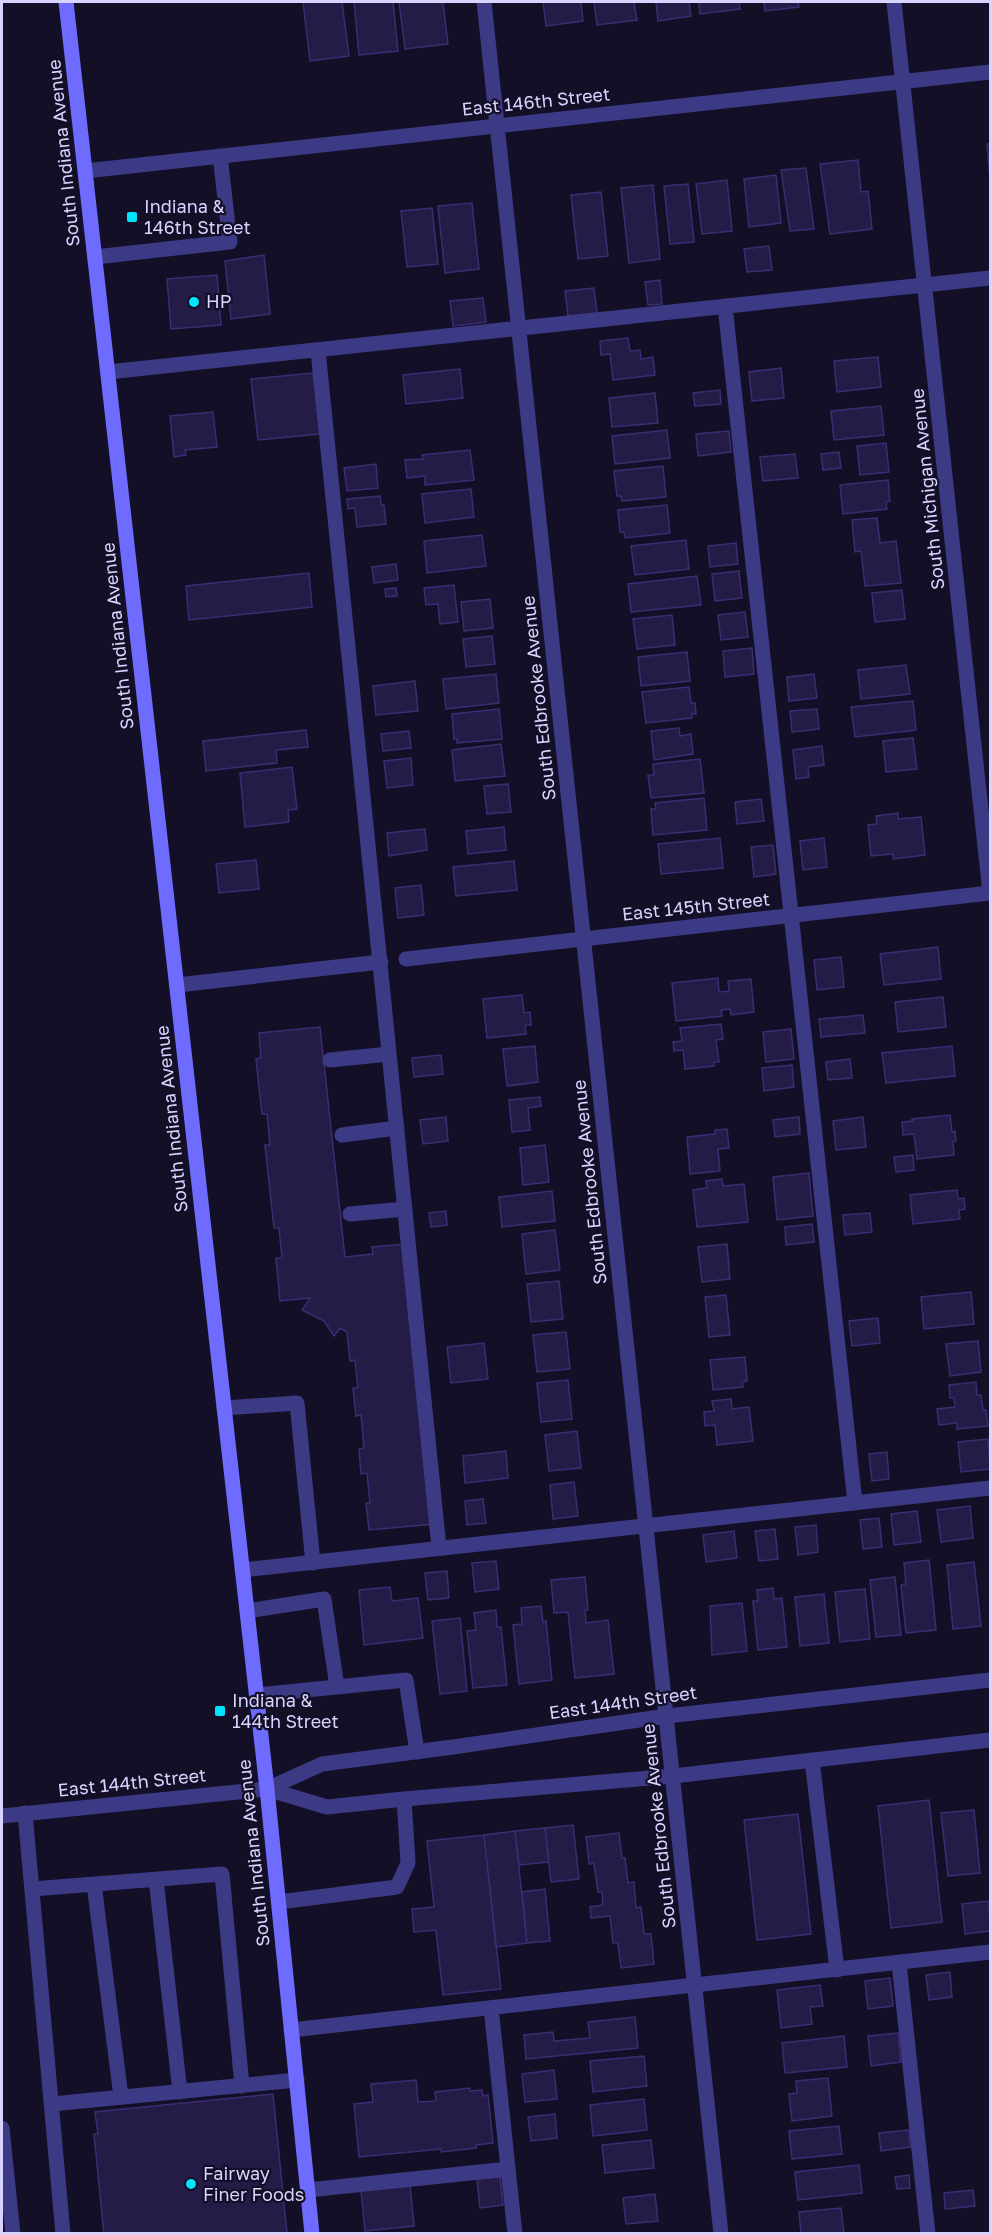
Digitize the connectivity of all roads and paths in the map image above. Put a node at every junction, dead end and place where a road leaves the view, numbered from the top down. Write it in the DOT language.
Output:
graph roads {
  1 [pos="66,2"];
  2 [pos="484,2"];
  3 [pos="894,2"];
  4 [pos="990,72"];
  5 [pos="903,82"];
  6 [pos="498,126"];
  7 [pos="220,156"];
  8 [pos="86,171"];
  9 [pos="95,257"];
  10 [pos="990,279"];
  11 [pos="925,285"];
  12 [pos="726,306"];
  13 [pos="519,328"];
  14 [pos="318,350"];
  15 [pos="108,372"];
  16 [pos="990,893"];
  17 [pos="791,915"];
  18 [pos="584,939"];
  19 [pos="406,959"];
  20 [pos="381,962"];
  21 [pos="177,985"];
  22 [pos="390,1054"];
  23 [pos="330,1060"];
  24 [pos="397,1128"];
  25 [pos="342,1135"];
  26 [pos="405,1209"];
  27 [pos="350,1214"];
  28 [pos="224,1408"];
  29 [pos="990,1488"];
  30 [pos="855,1503"];
  31 [pos="646,1526"];
  32 [pos="439,1548"];
  33 [pos="313,1563"];
  34 [pos="242,1570"];
  35 [pos="247,1611"];
  36 [pos="990,1680"];
  37 [pos="337,1687"];
  38 [pos="256,1695"];
  39 [pos="666,1716"];
  40 [pos="990,1740"];
  41 [pos="417,1752"];
  42 [pos="812,1760"];
  43 [pos="673,1776"];
  44 [pos="267,1789"];
  45 [pos="404,1799"];
  46 [pos="25,1813"];
  47 [pos="2,1816"];
  48 [pos="156,1879"];
  49 [pos="94,1884"];
  50 [pos="32,1889"];
  51 [pos="279,1902"];
  52 [pos="990,1952"];
  53 [pos="899,1963"];
  54 [pos="837,1970"];
  55 [pos="695,1985"];
  56 [pos="491,2008"];
  57 [pos="291,2030"];
  58 [pos="297,2080"];
  59 [pos="242,2086"];
  60 [pos="180,2092"];
  61 [pos="121,2097"];
  62 [pos="52,2104"];
  63 [pos="2,2128"];
  64 [pos="508,2169"];
  65 [pos="308,2190"];
  66 [pos="13,2234"];
  67 [pos="63,2234"];
  68 [pos="312,2234"];
  69 [pos="515,2234"];
  70 [pos="721,2234"];
  71 [pos="928,2234"];
  1 -- 8 [label="main road, South Indiana Avenue"];
  2 -- 6 [label="street, South Edbrooke Avenue"];
  3 -- 5 [label="street, South Michigan Avenue"];
  4 -- 5 [label="street, East 146th Street"];
  5 -- 6 [label="street, East 146th Street"];
  5 -- 11 [label="street, South Michigan Avenue"];
  6 -- 7 [label="street, East 146th Street"];
  6 -- 13 [label="street, South Edbrooke Avenue"];
  7 -- 8 [label="street, East 146th Street"];
  7 -- 9 [label="street"];
  8 -- 9 [label="main road, South Indiana Avenue"];
  9 -- 15 [label="main road, South Indiana Avenue"];
  10 -- 11 [label="street"];
  11 -- 12 [label="street"];
  11 -- 16 [label="street, South Michigan Avenue"];
  12 -- 13 [label="street"];
  12 -- 17 [label="street"];
  13 -- 14 [label="street"];
  13 -- 18 [label="street, South Edbrooke Avenue"];
  14 -- 15 [label="street"];
  14 -- 20 [label="street"];
  15 -- 21 [label="main road, South Indiana Avenue"];
  16 -- 17 [label="street, East 145th Street"];
  17 -- 18 [label="street, East 145th Street"];
  17 -- 30 [label="street"];
  18 -- 19 [label="street, East 145th Street"];
  18 -- 31 [label="street, South Edbrooke Avenue"];
  20 -- 21 [label="street"];
  20 -- 22 [label="street"];
  21 -- 28 [label="main road, South Indiana Avenue"];
  22 -- 23 [label="street"];
  22 -- 24 [label="street"];
  24 -- 25 [label="street"];
  24 -- 26 [label="street"];
  26 -- 27 [label="street"];
  26 -- 32 [label="street"];
  28 -- 33 [label="street"];
  28 -- 34 [label="main road, South Indiana Avenue"];
  29 -- 30 [label="street"];
  30 -- 31 [label="street"];
  31 -- 32 [label="street"];
  31 -- 39 [label="street, South Edbrooke Avenue"];
  32 -- 33 [label="street"];
  33 -- 34 [label="street"];
  34 -- 35 [label="main road, South Indiana Avenue"];
  35 -- 37 [label="street"];
  35 -- 38 [label="main road, South Indiana Avenue"];
  36 -- 39 [label="street, East 144th Street"];
  37 -- 38 [label="street"];
  37 -- 41 [label="street"];
  38 -- 44 [label="main road, South Indiana Avenue"];
  39 -- 41 [label="street, East 144th Street"];
  39 -- 43 [label="street, South Edbrooke Avenue"];
  40 -- 42 [label="street, East 144th Street"];
  41 -- 44 [label="street, East 144th Street"];
  42 -- 43 [label="street, East 144th Street"];
  42 -- 54 [label="street"];
  43 -- 45 [label="street, East 144th Street"];
  43 -- 55 [label="street, South Edbrooke Avenue"];
  44 -- 45 [label="street, East 144th Street"];
  44 -- 46 [label="street, East 144th Street"];
  44 -- 51 [label="main road, South Indiana Avenue"];
  45 -- 51 [label="street"];
  46 -- 47 [label="street, East 144th Street"];
  46 -- 50 [label="street"];
  48 -- 49 [label="street"];
  48 -- 59 [label="street"];
  48 -- 60 [label="street"];
  49 -- 50 [label="street"];
  49 -- 61 [label="street"];
  50 -- 62 [label="street"];
  51 -- 57 [label="main road, South Indiana Avenue"];
  52 -- 53 [label="street"];
  53 -- 54 [label="street"];
  53 -- 71 [label="street"];
  54 -- 55 [label="street"];
  55 -- 56 [label="street"];
  55 -- 70 [label="street, South Edbrooke Avenue"];
  56 -- 57 [label="street"];
  56 -- 64 [label="street"];
  57 -- 58 [label="main road, South Indiana Avenue"];
  58 -- 59 [label="street"];
  58 -- 65 [label="main road, South Indiana Avenue"];
  59 -- 60 [label="street"];
  60 -- 61 [label="street"];
  61 -- 62 [label="street"];
  62 -- 67 [label="street"];
  63 -- 66 [label="street"];
  64 -- 65 [label="street"];
  64 -- 69 [label="street"];
  65 -- 68 [label="main road, South Indiana Avenue"];
}
